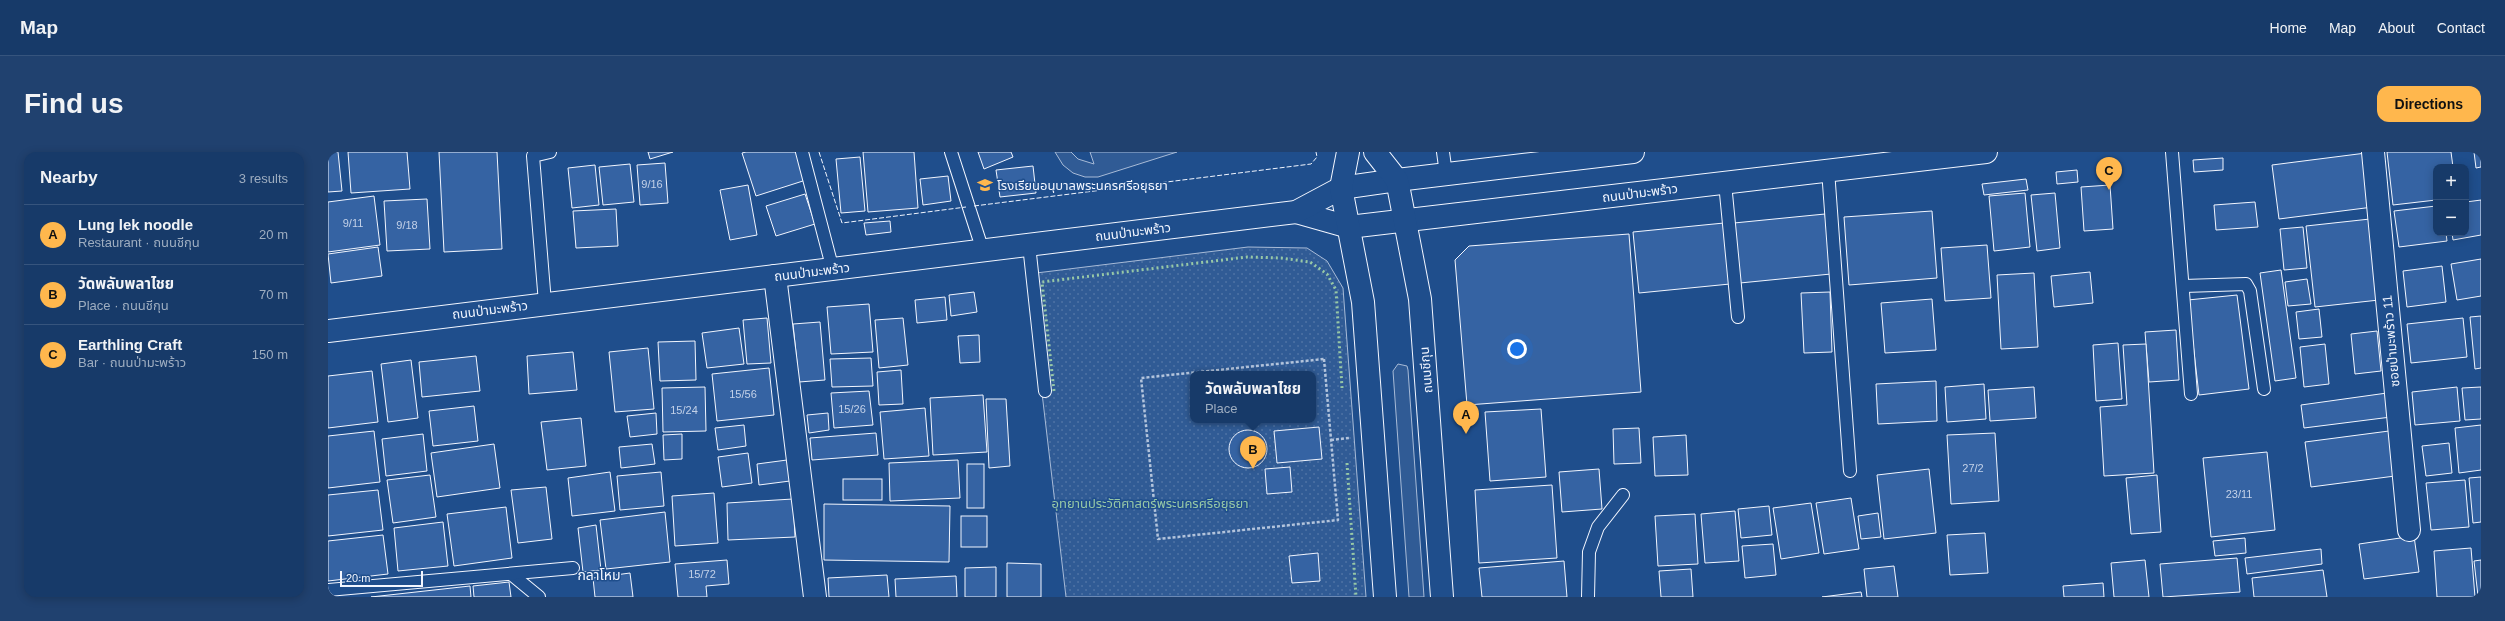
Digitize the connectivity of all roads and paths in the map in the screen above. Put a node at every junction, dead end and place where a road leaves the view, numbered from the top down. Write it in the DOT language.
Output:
graph roads {
  1 [pos="550,152"];
  2 [pos="802,152"];
  3 [pos="951,152"];
  4 [pos="1348,152"];
  5 [pos="1375,152"];
  6 [pos="1443,152"];
  7 [pos="1633,152"];
  8 [pos="1986,152"];
  9 [pos="2172,152"];
  10 [pos="2373,152"];
  11 [pos="1543,157"];
  12 [pos="1828,170"];
  13 [pos="1446,174"];
  14 [pos="1397,180"];
  15 [pos="1724,183"];
  16 [pos="1341,188"];
  17 [pos="1296,212"];
  18 [pos="1405,220"];
  19 [pos="1349,227"];
  20 [pos="1029,245"];
  21 [pos="983,251"];
  22 [pos="833,270"];
  23 [pos="775,276"];
  24 [pos="2184,286"];
  25 [pos="545,303"];
  26 [pos="1738,317"];
  27 [pos="328,331"];
  28 [pos="1208,371"];
  29 [pos="1190,373"];
  30 [pos="2264,389"];
  31 [pos="1045,391"];
  32 [pos="2191,394"];
  33 [pos="1850,471"];
  34 [pos="1624,495"];
  35 [pos="1338,520"];
  36 [pos="2409,530"];
  37 [pos="573,568"];
  38 [pos="511,574"];
  39 [pos="328,590"];
  40 [pos="539,597"];
  41 [pos="815,597"];
  42 [pos="1385,597"];
  43 [pos="1442,597"];
  44 [pos="1588,597"];
  1 -- 25 [label="lane"];
  2 -- 22 [label="lane"];
  3 -- 21 [label="lane"];
  4 -- 16 [label="street"];
  5 -- 14 [label="street, ถนนชีกุน"];
  6 -- 13 [label="lane"];
  7 -- 11 [label="street, ถนนป่ามะพร้าว"];
  8 -- 12 [label="street, ถนนป่ามะพร้าว"];
  9 -- 24 [label="lane"];
  10 -- 36 [label="street, ซอยป่ามะพร้าว 11"];
  11 -- 13 [label="street, ถนนป่ามะพร้าว"];
  12 -- 15 [label="street, ถนนป่ามะพร้าว"];
  12 -- 33 [label="lane"];
  13 -- 14 [label="street, ถนนป่ามะพร้าว"];
  14 -- 16 [label="street, ถนนป่ามะพร้าว"];
  14 -- 18 [label="street, ถนนชีกุน"];
  15 -- 18 [label="street, ถนนป่ามะพร้าว"];
  15 -- 26 [label="lane"];
  16 -- 17 [label="street, ถนนป่ามะพร้าว"];
  16 -- 19 [label="street"];
  17 -- 19 [label="street, ถนนป่ามะพร้าว"];
  17 -- 20 [label="street, ถนนป่ามะพร้าว"];
  18 -- 19 [label="street, ถนนป่ามะพร้าว"];
  18 -- 43 [label="street, ถนนชีกุน"];
  19 -- 42 [label="street"];
  20 -- 21 [label="street, ถนนป่ามะพร้าว"];
  20 -- 31 [label="lane"];
  21 -- 22 [label="street, ถนนป่ามะพร้าว"];
  22 -- 23 [label="street, ถนนป่ามะพร้าว"];
  23 -- 25 [label="street, ถนนป่ามะพร้าว"];
  23 -- 41 [label="street"];
  24 -- 30 [label="lane"];
  24 -- 32 [label="lane"];
  25 -- 27 [label="street, ถนนป่ามะพร้าว"];
  28 -- 35 [label="path"];
  29 -- 35 [label="path"];
  34 -- 44 [label="lane"];
  37 -- 38 [label="lane"];
  38 -- 39 [label="lane"];
  38 -- 40 [label="lane"];
}
